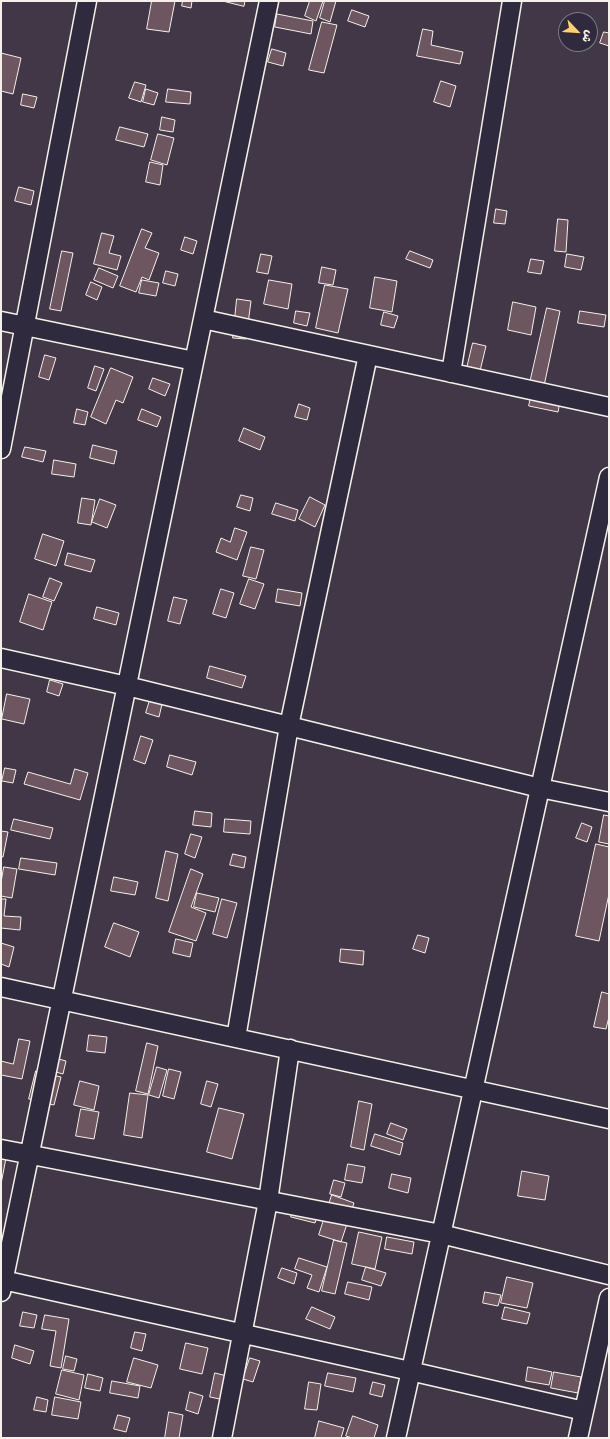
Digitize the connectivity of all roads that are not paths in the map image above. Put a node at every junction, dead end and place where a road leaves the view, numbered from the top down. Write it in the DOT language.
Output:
graph roads {
  1 [pos="87,1"];
  2 [pos="269,1"];
  3 [pos="512,1"];
  4 [pos="203,319"];
  5 [pos="1,321"];
  6 [pos="25,326"];
  7 [pos="368,355"];
  8 [pos="194,362"];
  9 [pos="451,373"];
  10 [pos="609,407"];
  11 [pos="1,449"];
  12 [pos="609,477"];
  13 [pos="1,658"];
  14 [pos="127,686"];
  15 [pos="289,726"];
  16 [pos="540,788"];
  17 [pos="609,802"];
  18 [pos="1,987"];
  19 [pos="62,1000"];
  20 [pos="236,1038"];
  21 [pos="290,1049"];
  22 [pos="473,1089"];
  23 [pos="609,1118"];
  24 [pos="1,1149"];
  25 [pos="29,1156"];
  26 [pos="268,1201"];
  27 [pos="441,1234"];
  28 [pos="609,1275"];
  29 [pos="2,1286"];
  30 [pos="609,1298"];
  31 [pos="243,1334"];
  32 [pos="410,1371"];
  33 [pos="584,1411"];
  34 [pos="222,1438"];
  35 [pos="396,1438"];
  36 [pos="578,1438"];
  1 -- 6 [label="street"];
  2 -- 4 [label="street"];
  3 -- 9 [label="street"];
  4 -- 7 [label="street"];
  4 -- 8 [label="street"];
  5 -- 6 [label="street"];
  6 -- 8 [label="street"];
  6 -- 11 [label="street"];
  7 -- 9 [label="street"];
  7 -- 15 [label="street"];
  8 -- 14 [label="street"];
  9 -- 10 [label="street"];
  12 -- 16 [label="street"];
  13 -- 14 [label="street"];
  14 -- 15 [label="street"];
  14 -- 19 [label="street"];
  15 -- 16 [label="street"];
  15 -- 20 [label="street"];
  16 -- 17 [label="street"];
  16 -- 22 [label="street"];
  18 -- 19 [label="street"];
  19 -- 20 [label="street"];
  19 -- 25 [label="street"];
  20 -- 21 [label="street"];
  21 -- 22 [label="street"];
  21 -- 26 [label="street"];
  22 -- 23 [label="street"];
  22 -- 27 [label="street"];
  24 -- 25 [label="street"];
  25 -- 26 [label="street"];
  25 -- 29 [label="street"];
  26 -- 27 [label="street"];
  26 -- 31 [label="street"];
  27 -- 28 [label="street"];
  27 -- 32 [label="street"];
  29 -- 31 [label="street"];
  30 -- 33 [label="street"];
  31 -- 32 [label="street"];
  31 -- 34 [label="street"];
  32 -- 33 [label="street"];
  32 -- 35 [label="street"];
  33 -- 36 [label="street"];
}
